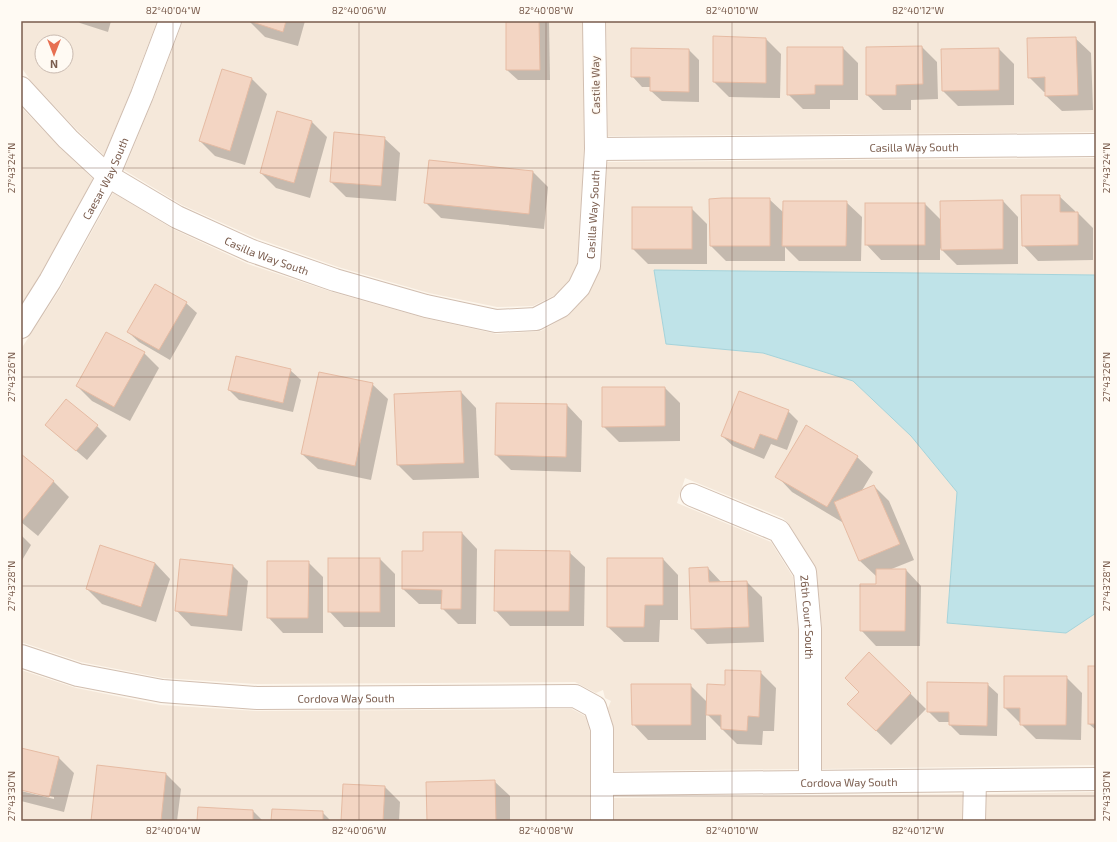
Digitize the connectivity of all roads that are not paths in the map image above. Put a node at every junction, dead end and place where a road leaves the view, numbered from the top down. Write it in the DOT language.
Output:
graph roads {
  1 [pos="170,21"];
  2 [pos="594,21"];
  3 [pos="21,88"];
  4 [pos="1096,145"];
  5 [pos="596,149"];
  6 [pos="108,176"];
  7 [pos="21,327"];
  8 [pos="692,495"];
  9 [pos="21,656"];
  10 [pos="1096,779"];
  11 [pos="975,781"];
  12 [pos="810,782"];
  13 [pos="602,784"];
  14 [pos="602,821"];
  15 [pos="974,821"];
  1 -- 6 [label="street, Caesar Way South"];
  2 -- 5 [label="street, Castile Way"];
  3 -- 6 [label="street, Casilla Way South"];
  4 -- 5 [label="street, Casilla Way South"];
  5 -- 6 [label="street, Casilla Way South"];
  6 -- 7 [label="street, Caesar Way South"];
  8 -- 12 [label="street, 26th Court South"];
  9 -- 13 [label="street, Cordova Way South"];
  10 -- 11 [label="street, Cordova Way South"];
  11 -- 12 [label="street, Cordova Way South"];
  11 -- 15 [label="street"];
  12 -- 13 [label="street, Cordova Way South"];
  13 -- 14 [label="street, Cordova Way South"];
}
